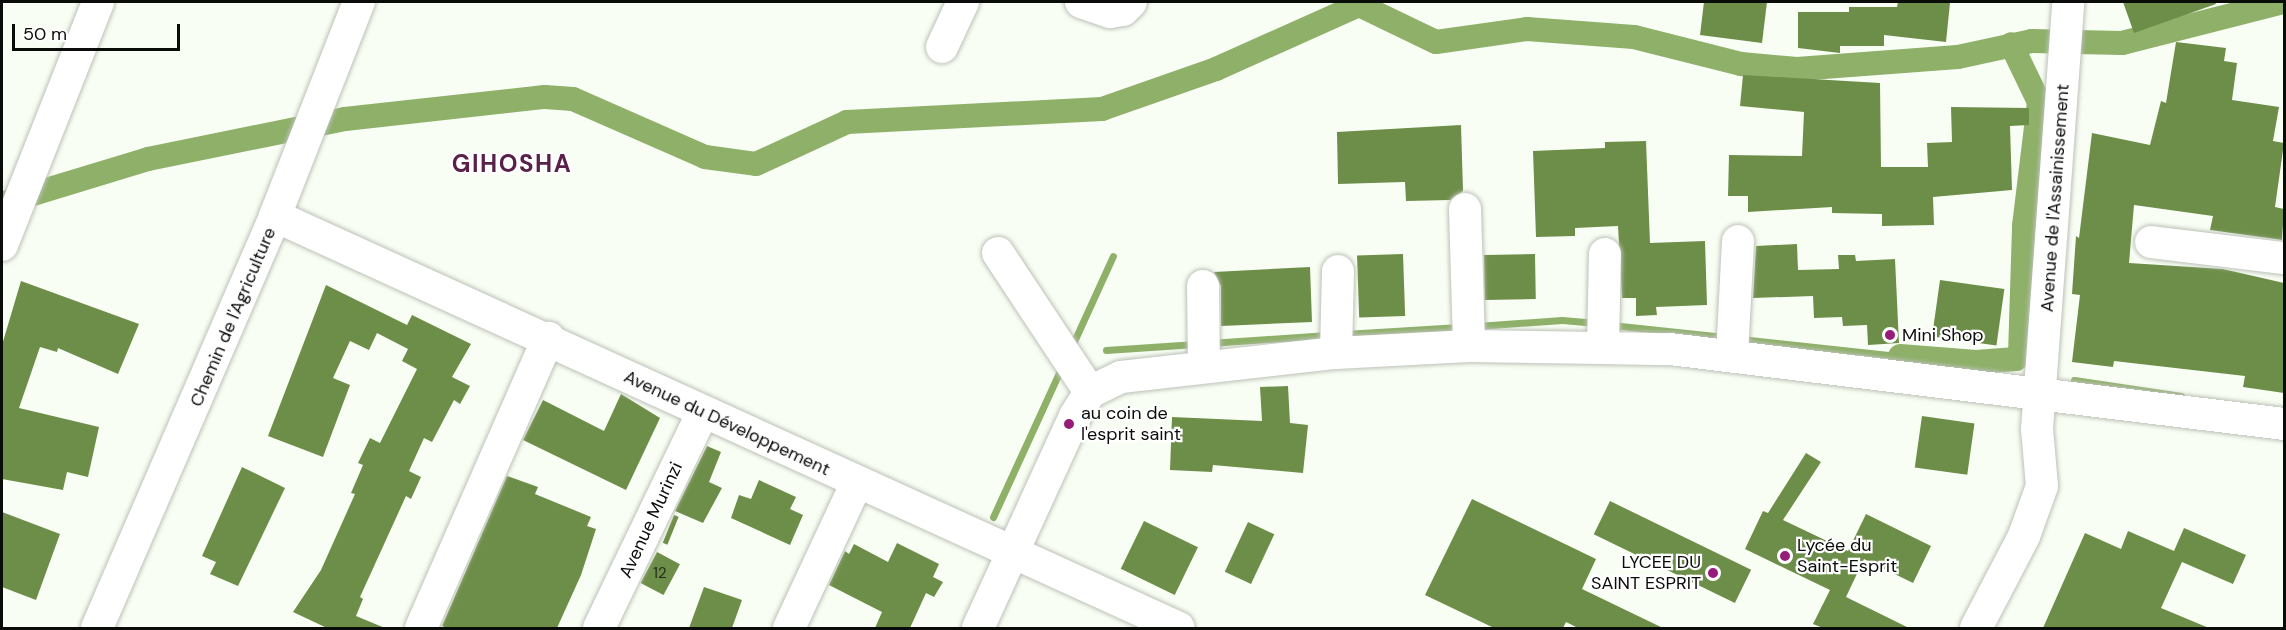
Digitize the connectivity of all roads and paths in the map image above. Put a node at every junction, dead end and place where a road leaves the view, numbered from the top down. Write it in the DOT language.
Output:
graph roads {
  1 [pos="98,2"];
  2 [pos="359,2"];
  3 [pos="963,2"];
  4 [pos="1081,2"];
  5 [pos="1131,2"];
  6 [pos="2068,2"];
  7 [pos="942,48"];
  8 [pos="10,202"];
  9 [pos="1465,209"];
  10 [pos="275,216"];
  11 [pos="1738,241"];
  12 [pos="2151,242"];
  13 [pos="2,245"];
  14 [pos="998,253"];
  15 [pos="1605,254"];
  16 [pos="2284,258"];
  17 [pos="1338,271"];
  18 [pos="1203,286"];
  19 [pos="548,339"];
  20 [pos="1469,346"];
  21 [pos="1603,346"];
  22 [pos="1336,353"];
  23 [pos="1732,356"];
  24 [pos="1204,366"];
  25 [pos="1090,392"];
  26 [pos="2040,395"];
  27 [pos="703,412"];
  28 [pos="2284,424"];
  29 [pos="856,484"];
  30 [pos="1013,556"];
  31 [pos="97,628"];
  32 [pos="420,628"];
  33 [pos="599,628"];
  34 [pos="789,628"];
  35 [pos="978,628"];
  36 [pos="1179,628"];
  37 [pos="1976,628"];
  1 -- 8 [label="street"];
  2 -- 10 [label="street, Chemin de l'Agriculture"];
  3 -- 7 [label="street"];
  4 -- 5 [label="street"];
  6 -- 26 [label="street, Avenue de l'Assainissement"];
  8 -- 13 [label="street"];
  9 -- 20 [label="street"];
  10 -- 19 [label="street, Avenue du Développement"];
  10 -- 31 [label="street, Chemin de l'Agriculture"];
  11 -- 23 [label="street"];
  12 -- 16 [label="street"];
  14 -- 25 [label="street"];
  15 -- 21 [label="street"];
  17 -- 22 [label="street"];
  18 -- 24 [label="street"];
  19 -- 27 [label="street, Avenue du Développement"];
  19 -- 32 [label="street"];
  20 -- 21 [label="street"];
  20 -- 22 [label="street"];
  21 -- 23 [label="street"];
  22 -- 24 [label="street"];
  23 -- 26 [label="street"];
  24 -- 25 [label="street"];
  25 -- 30 [label="street"];
  26 -- 28 [label="street"];
  26 -- 37 [label="street, Avenue de l'Assainissement"];
  27 -- 29 [label="street, Avenue du Développement"];
  27 -- 33 [label="street, Avenue Murinzi"];
  29 -- 30 [label="street, Avenue du Développement"];
  29 -- 34 [label="street"];
  30 -- 35 [label="street"];
  30 -- 36 [label="street, Avenue du Développement"];
}
